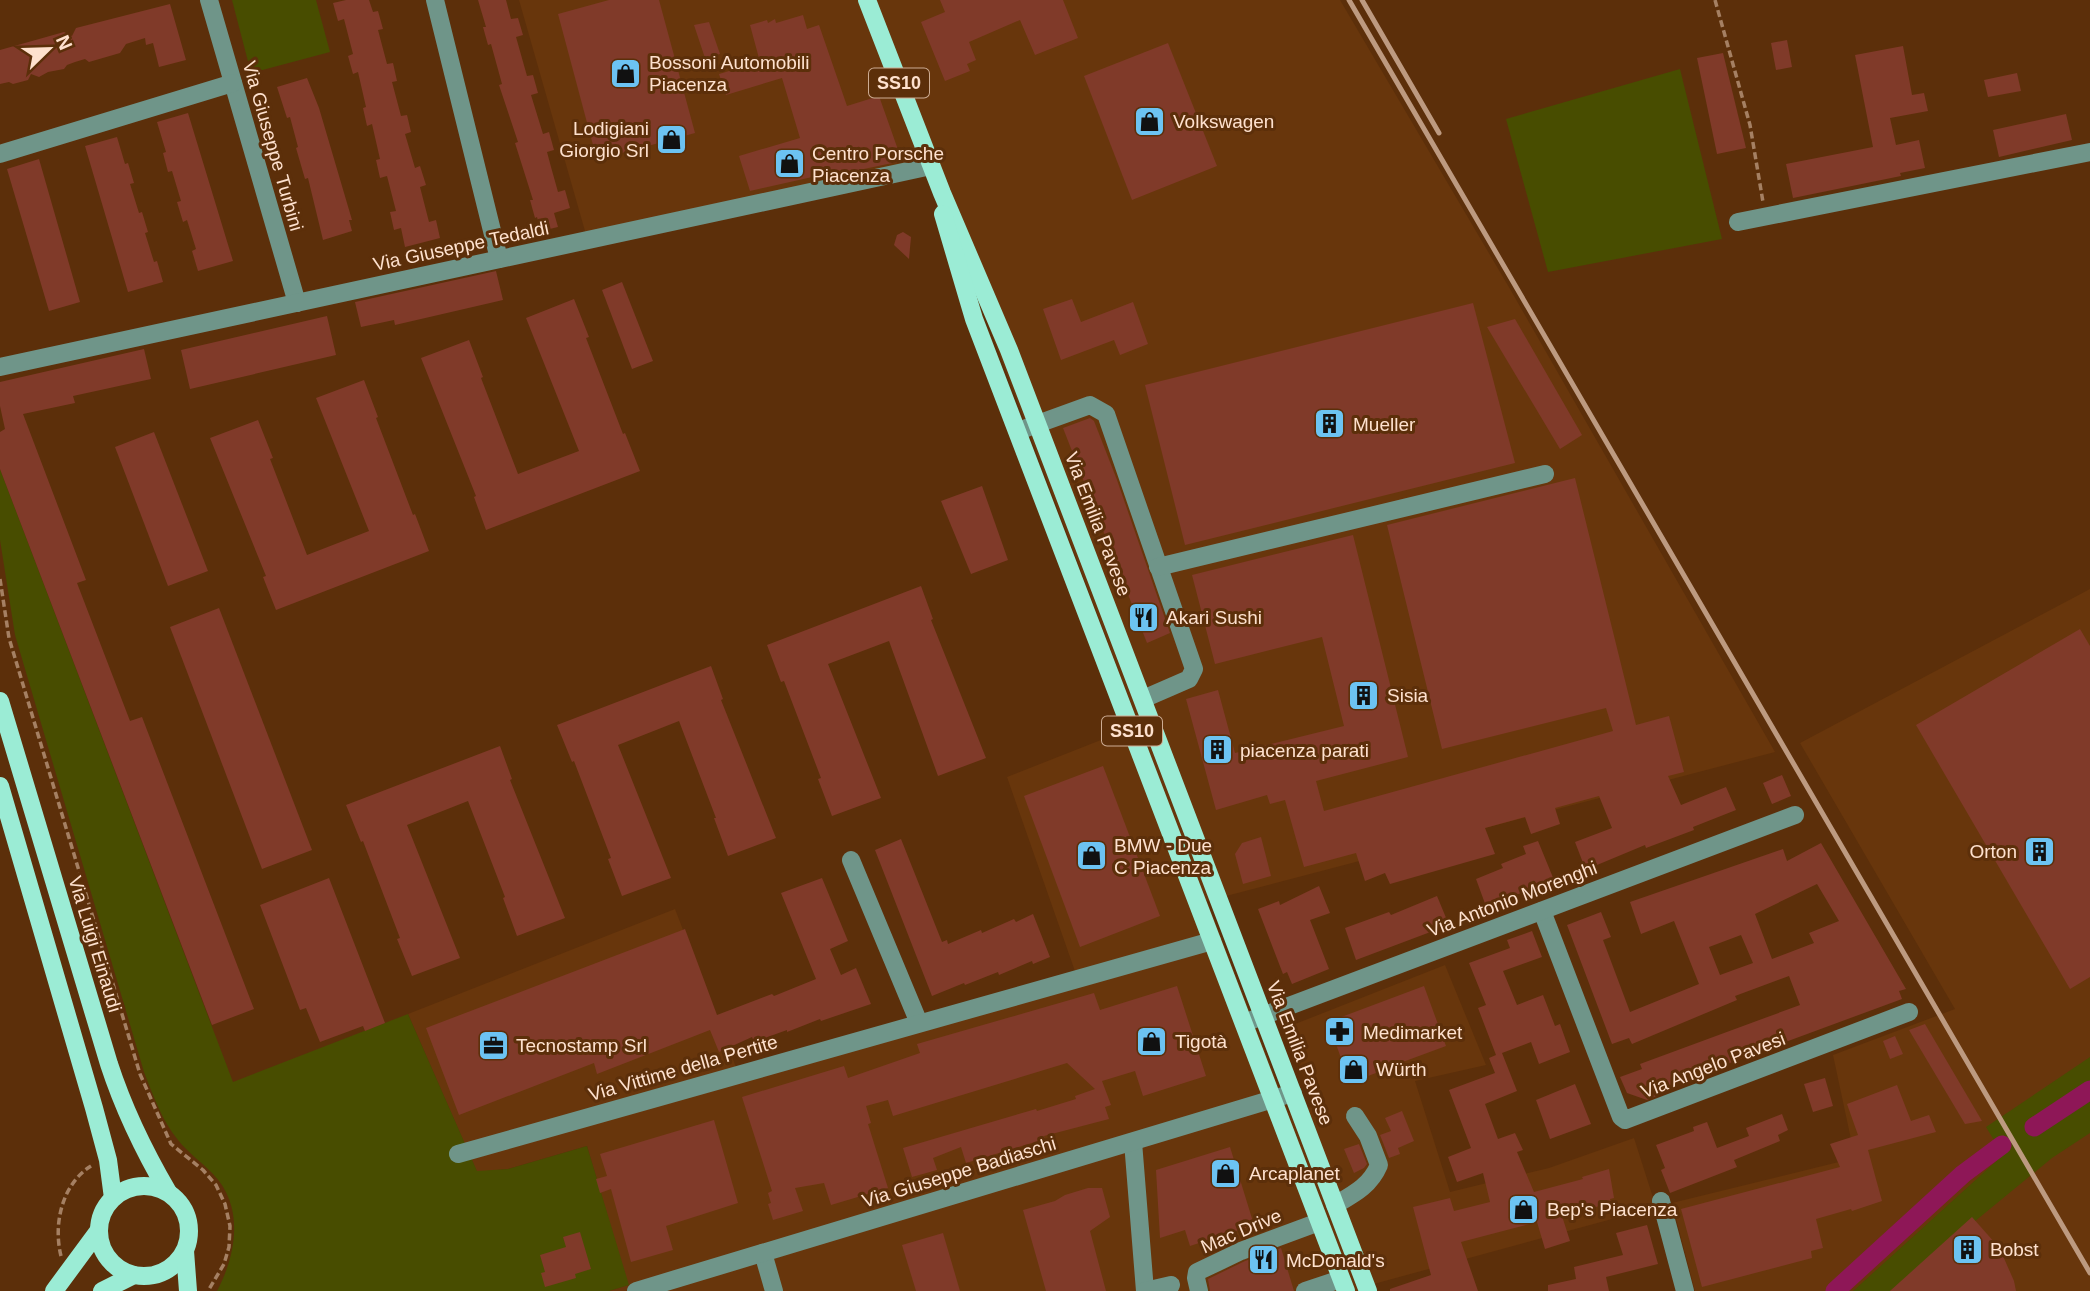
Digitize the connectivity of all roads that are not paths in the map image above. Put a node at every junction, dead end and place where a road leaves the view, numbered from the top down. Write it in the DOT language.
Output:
graph roads {
  1 [pos="209,0"];
  2 [pos="435,0"];
  3 [pos="867,0"];
  4 [pos="233,83"];
  5 [pos="2090,152"];
  6 [pos="0,153"];
  7 [pos="931,166"];
  8 [pos="1738,222"];
  9 [pos="499,260"];
  10 [pos="297,303"];
  11 [pos="0,367"];
  12 [pos="1037,424"];
  13 [pos="1018,431"];
  14 [pos="1545,474"];
  15 [pos="1158,567"];
  16 [pos="1143,699"];
  17 [pos="0,701"];
  18 [pos="1149,716"];
  19 [pos="1130,725"];
  20 [pos="0,786"];
  21 [pos="1795,815"];
  22 [pos="850,860"];
  23 [pos="1542,911"];
  24 [pos="1212,940"];
  25 [pos="1909,1012"];
  26 [pos="1263,1016"];
  27 [pos="919,1023"];
  28 [pos="1244,1023"];
  29 [pos="1293,1093"];
  30 [pos="1274,1100"];
  31 [pos="1355,1116"];
  32 [pos="1133,1142"];
  33 [pos="458,1154"];
  34 [pos="168,1192"];
  35 [pos="113,1198"];
  36 [pos="1661,1201"];
  37 [pos="1335,1205"];
  38 [pos="1319,1222"];
  39 [pos="99,1230"];
  40 [pos="185,1251"];
  41 [pos="763,1253"];
  42 [pos="145,1280"];
  43 [pos="1171,1285"];
  44 [pos="1343,1285"];
  45 [pos="54,1291"];
  46 [pos="102,1291"];
  47 [pos="188,1291"];
  48 [pos="636,1291"];
  49 [pos="774,1291"];
  50 [pos="1145,1291"];
  51 [pos="1199,1291"];
  52 [pos="1305,1291"];
  53 [pos="1368,1291"];
  54 [pos="1685,1291"];
  1 -- 4 [label="street, Via Giuseppe Turbini"];
  2 -- 9 [label="street"];
  3 -- 7 [label="main road, Via Emilia Pavese / SS10"];
  4 -- 6 [label="street"];
  4 -- 10 [label="street, Via Giuseppe Turbini"];
  5 -- 8 [label="street"];
  7 -- 9 [label="street, Via Giuseppe Tedaldi"];
  7 -- 12 [label="main road, Via Emilia Pavese / SS10"];
  7 -- 13 [label="main road, Via Emilia Pavese / SS10"];
  9 -- 10 [label="street, Via Giuseppe Tedaldi"];
  10 -- 11 [label="street, Via Giuseppe Tedaldi"];
  12 -- 13 [label="street"];
  12 -- 15 [label="street"];
  12 -- 16 [label="main road, Via Emilia Pavese / SS10"];
  13 -- 19 [label="main road, Via Emilia Pavese / SS10"];
  14 -- 15 [label="street"];
  15 -- 16 [label="street"];
  16 -- 18 [label="main road, Via Emilia Pavese / SS10"];
  17 -- 34 [label="main road, Via Luigi Einaudi"];
  18 -- 19 [label="street"];
  18 -- 26 [label="main road, Via Emilia Pavese / SS10"];
  19 -- 24 [label="main road, Via Emilia Pavese / SS10"];
  20 -- 35 [label="main road"];
  21 -- 23 [label="street, Via Antonio Morenghi"];
  22 -- 27 [label="street"];
  23 -- 25 [label="street, Via Angelo Pavesi"];
  23 -- 26 [label="street, Via Antonio Morenghi"];
  24 -- 27 [label="street, Via Vittime della Pertite"];
  24 -- 28 [label="main road, Via Emilia Pavese / SS10"];
  26 -- 28 [label="street, Via Antonio Morenghi"];
  26 -- 29 [label="main road, Via Emilia Pavese / SS10"];
  27 -- 33 [label="street, Via Vittime della Pertite"];
  28 -- 30 [label="main road, Via Emilia Pavese / SS10"];
  29 -- 30 [label="street, Via Giuseppe Badiaschi"];
  29 -- 37 [label="main road, Via Emilia Pavese / SS10"];
  30 -- 32 [label="street, Via Giuseppe Badiaschi"];
  30 -- 38 [label="main road, Via Emilia Pavese / SS10"];
  31 -- 37 [label="street"];
  32 -- 41 [label="street, Via Giuseppe Badiaschi"];
  32 -- 50 [label="street"];
  34 -- 35 [label="main road"];
  34 -- 40 [label="main road, Via Luigi Einaudi"];
  35 -- 39 [label="main road"];
  36 -- 54 [label="street"];
  37 -- 53 [label="main road, Via Emilia Pavese / SS10"];
  38 -- 44 [label="main road, Via Emilia Pavese / SS10"];
  38 -- 51 [label="street, Mac Drive"];
  39 -- 42 [label="main road"];
  39 -- 45 [label="main road"];
  40 -- 42 [label="main road"];
  40 -- 47 [label="main road, Via Luigi Einaudi"];
  41 -- 48 [label="street, Via Giuseppe Badiaschi"];
  41 -- 49 [label="street"];
  42 -- 46 [label="main road"];
  43 -- 50 [label="street"];
  44 -- 52 [label="street"];
}
